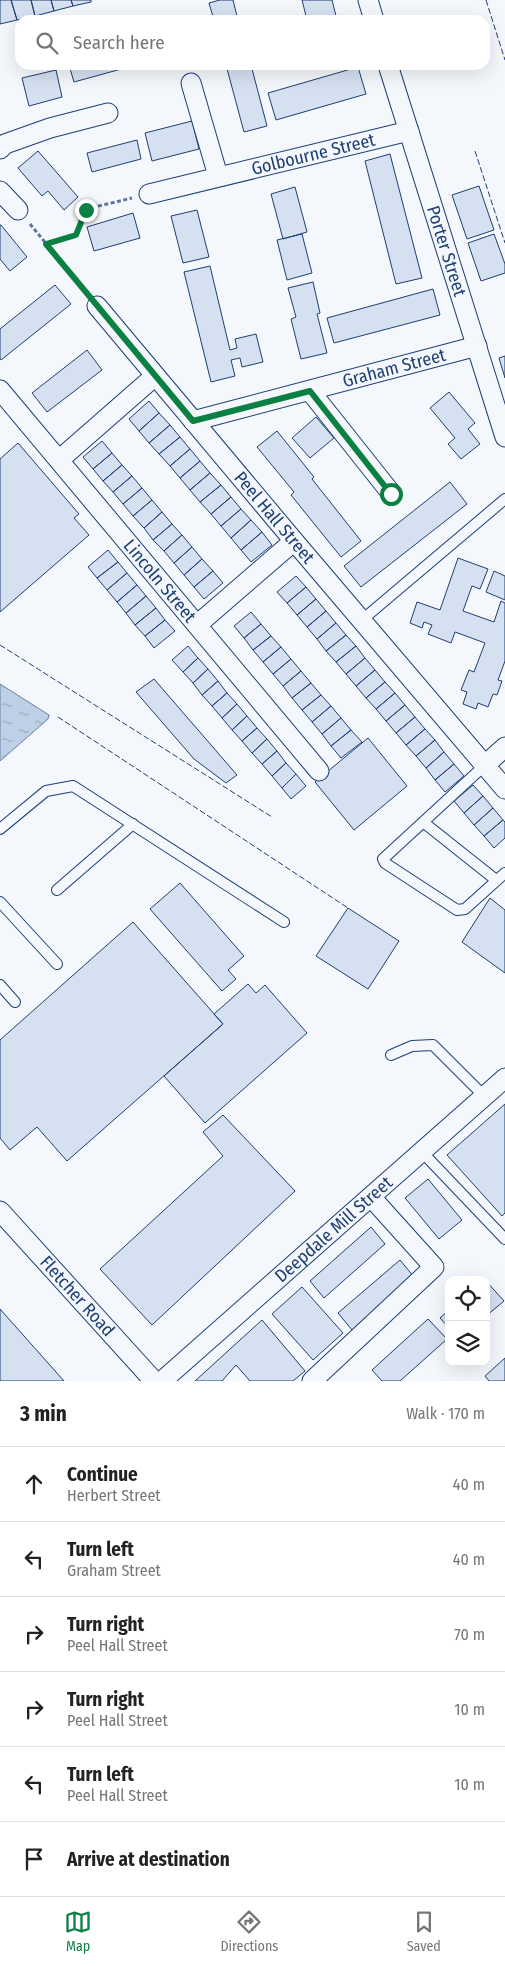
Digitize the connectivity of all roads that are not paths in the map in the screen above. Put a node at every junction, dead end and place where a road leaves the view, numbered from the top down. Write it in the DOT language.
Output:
graph roads {
  1 [pos="368,0"];
  2 [pos="372,15"];
  3 [pos="390,70"];
  4 [pos="191,83"];
  5 [pos="108,113"];
  6 [pos="409,131"];
  7 [pos="0,149"];
  8 [pos="218,176"];
  9 [pos="0,191"];
  10 [pos="149,194"];
  11 [pos="18,210"];
  12 [pos="97,306"];
  13 [pos="478,346"];
  14 [pos="155,376"];
  15 [pos="0,390"];
  16 [pos="310,391"];
  17 [pos="193,421"];
  18 [pos="505,437"];
  19 [pos="60,460"];
  20 [pos="391,494"];
  21 [pos="505,499"];
  22 [pos="294,541"];
  23 [pos="362,620"];
  24 [pos="197,625"];
  25 [pos="505,747"];
  26 [pos="486,765"];
  27 [pos="318,772"];
  28 [pos="505,789"];
  29 [pos="423,822"];
  30 [pos="133,824"];
  31 [pos="0,829"];
  32 [pos="505,873"];
  33 [pos="496,880"];
  34 [pos="57,890"];
  35 [pos="0,902"];
  36 [pos="284,922"];
  37 [pos="57,964"];
  38 [pos="0,985"];
  39 [pos="15,1002"];
  40 [pos="391,1055"];
  41 [pos="505,1078"];
  42 [pos="485,1097"];
  43 [pos="422,1152"];
  44 [pos="371,1197"];
  45 [pos="0,1211"];
  46 [pos="505,1239"];
  47 [pos="154,1381"];
  48 [pos="162,1381"];
  49 [pos="312,1381"];
  1 -- 2 [label="street"];
  3 -- 6 [label="street, Porter Street"];
  4 -- 8 [label="street"];
  5 -- 7 [label="street"];
  6 -- 8 [label="street, Golbourne Street"];
  6 -- 13 [label="street, Porter Street"];
  8 -- 10 [label="street, Golbourne Street"];
  9 -- 11 [label="street"];
  12 -- 14 [label="street, Peel Hall Street"];
  13 -- 16 [label="street, Graham Street"];
  13 -- 18 [label="street, Porter Street"];
  14 -- 17 [label="street, Peel Hall Street"];
  14 -- 19 [label="street"];
  15 -- 19 [label="street, Lincoln Street"];
  16 -- 17 [label="street, Graham Street"];
  16 -- 20 [label="street"];
  17 -- 22 [label="street, Peel Hall Street"];
  19 -- 24 [label="street, Lincoln Street"];
  21 -- 23 [label="lane"];
  22 -- 23 [label="street, Peel Hall Street"];
  22 -- 24 [label="street"];
  23 -- 26 [label="street, Peel Hall Street"];
  24 -- 27 [label="street, Lincoln Street"];
  25 -- 26 [label="street"];
  26 -- 28 [label="street, Peel Hall Street"];
  26 -- 29 [label="lane"];
  29 -- 33 [label="lane"];
  29 -- 33 [label="lane"];
  30 -- 31 [label="lane"];
  30 -- 34 [label="lane"];
  30 -- 36 [label="lane"];
  32 -- 33 [label="lane"];
  35 -- 37 [label="lane"];
  38 -- 39 [label="lane"];
  40 -- 42 [label="lane"];
  41 -- 42 [label="street, Deepdale Mill Street"];
  42 -- 43 [label="street, Deepdale Mill Street"];
  43 -- 44 [label="street, Deepdale Mill Street"];
  43 -- 46 [label="lane"];
  44 -- 48 [label="street, Deepdale Mill Street"];
  44 -- 49 [label="street"];
  45 -- 47 [label="street, Fletcher Road"];
}
